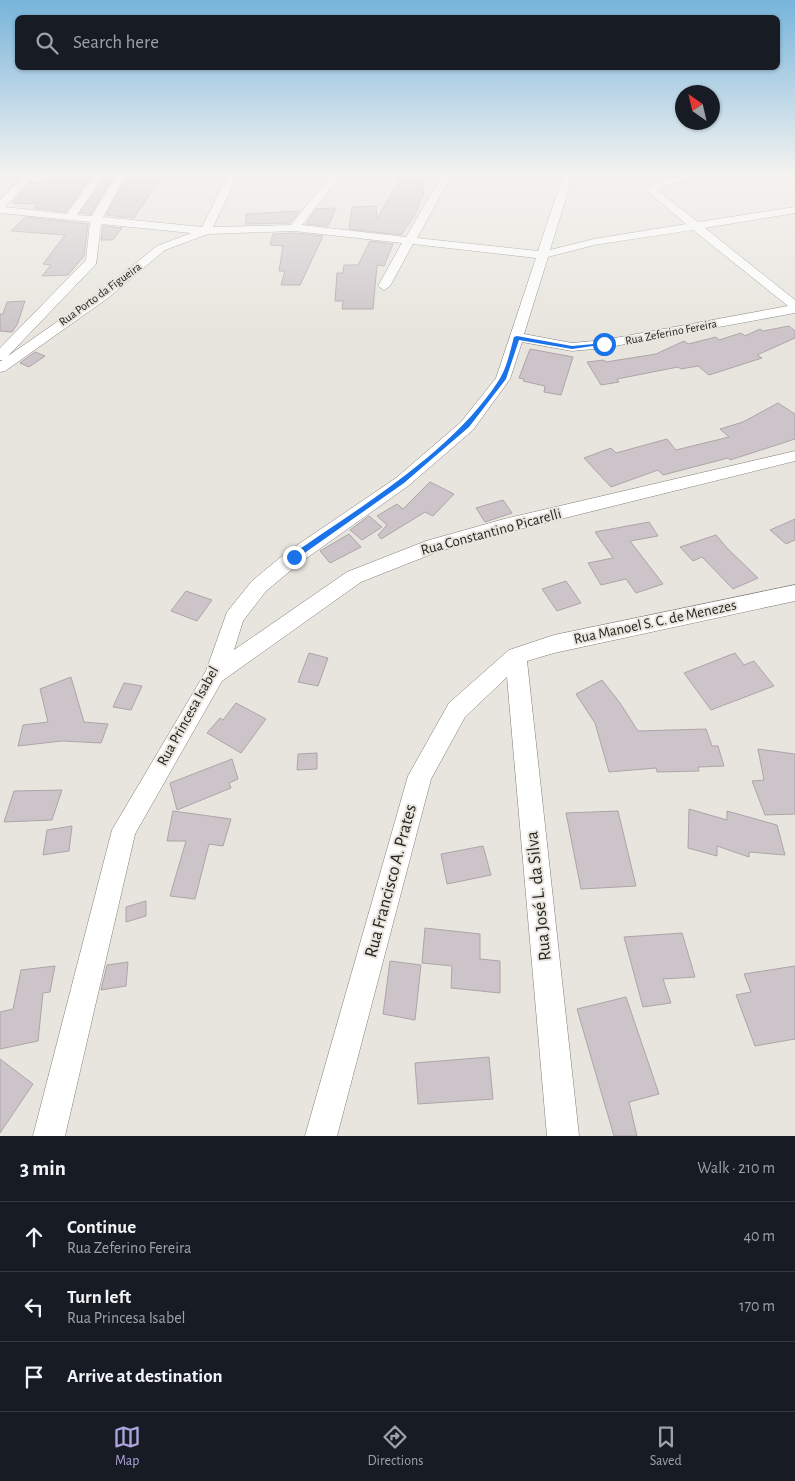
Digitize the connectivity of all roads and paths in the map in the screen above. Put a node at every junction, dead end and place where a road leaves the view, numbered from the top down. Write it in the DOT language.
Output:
graph roads {
  1 [pos="95,228"];
  2 [pos="179,228"];
  3 [pos="207,228"];
  4 [pos="294,228"];
  5 [pos="418,228"];
  6 [pos="551,228"];
  7 [pos="677,228"];
  8 [pos="699,228"];
  9 [pos="206,231"];
  10 [pos="410,242"];
  11 [pos="544,255"];
  12 [pos="384,286"];
  13 [pos="795,307"];
  14 [pos="517,337"];
  15 [pos="0,356"];
  16 [pos="0,368"];
  17 [pos="795,456"];
  18 [pos="795,593"];
  19 [pos="516,656"];
  20 [pos="214,674"];
  21 [pos="49,1136"];
  22 [pos="320,1136"];
  23 [pos="563,1136"];
  1 -- 15 [label="street, Rua Porto da Figueira"];
  2 -- 9 [label="street"];
  3 -- 9 [label="street"];
  4 -- 9 [label="street"];
  4 -- 10 [label="street"];
  5 -- 10 [label="street"];
  6 -- 11 [label="street, Rua Princesa Isabel"];
  7 -- 11 [label="street"];
  8 -- 13 [label="street"];
  9 -- 16 [label="street, Rua Porto da Figueira"];
  10 -- 11 [label="street"];
  10 -- 12 [label="street"];
  11 -- 14 [label="street, Rua Princesa Isabel"];
  13 -- 14 [label="street, Rua Zeferino Fereira"];
  14 -- 20 [label="street, Rua Princesa Isabel"];
  17 -- 20 [label="street, Rua Constantino Picarelli"];
  18 -- 19 [label="street, Rua Manoel S. C. de Menezes"];
  19 -- 22 [label="street, Rua Francisco A. Prates"];
  19 -- 23 [label="street, Rua José L. da Silva"];
  20 -- 21 [label="street, Rua Princesa Isabel"];
}
